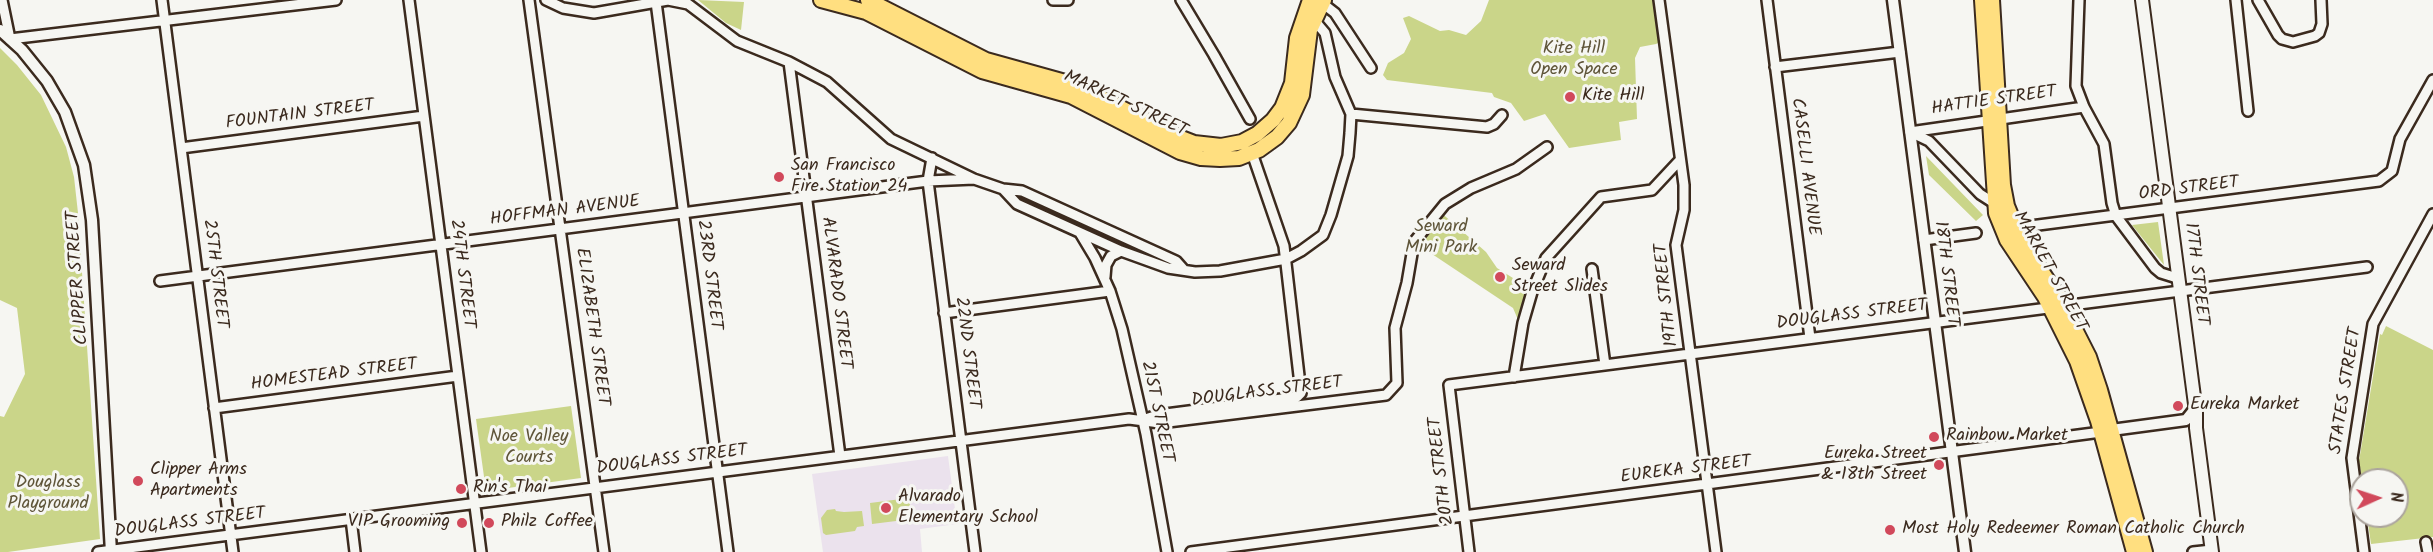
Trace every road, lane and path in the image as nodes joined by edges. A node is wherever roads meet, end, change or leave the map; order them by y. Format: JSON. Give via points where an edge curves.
{"nodes":[{"id":1,"x":2,"y":0,"type":"edge"},
{"id":2,"x":162,"y":0,"type":"edge"},
{"id":3,"x":336,"y":0,"type":"edge"},
{"id":4,"x":409,"y":0,"type":"edge"},
{"id":5,"x":529,"y":0,"type":"edge"},
{"id":6,"x":546,"y":0,"type":"edge"},
{"id":7,"x":821,"y":0,"type":"edge"},
{"id":8,"x":868,"y":0,"type":"edge"},
{"id":9,"x":1053,"y":0,"type":"edge"},
{"id":10,"x":1068,"y":0,"type":"edge"},
{"id":11,"x":1181,"y":0,"type":"edge"},
{"id":12,"x":1659,"y":0,"type":"edge"},
{"id":13,"x":1767,"y":0,"type":"edge"},
{"id":14,"x":1893,"y":0,"type":"edge"},
{"id":15,"x":1982,"y":0,"type":"edge"},
{"id":16,"x":1992,"y":0,"type":"edge"},
{"id":17,"x":2079,"y":0,"type":"edge"},
{"id":18,"x":2142,"y":0,"type":"edge"},
{"id":19,"x":2236,"y":0,"type":"edge"},
{"id":20,"x":2258,"y":0,"type":"edge"},
{"id":21,"x":2321,"y":0,"type":"edge"},
{"id":22,"x":656,"y":2,"type":"junction"},
{"id":23,"x":1312,"y":2,"type":"edge"},
{"id":24,"x":164,"y":20,"type":"junction"},
{"id":25,"x":1314,"y":20,"type":"junction"},
{"id":26,"x":0,"y":30,"type":"edge"},
{"id":27,"x":10,"y":39,"type":"junction"},
{"id":28,"x":1900,"y":52,"type":"junction"},
{"id":29,"x":789,"y":62,"type":"junction"},
{"id":30,"x":1775,"y":67,"type":"junction"},
{"id":31,"x":1371,"y":68,"type":"dead end"},
{"id":32,"x":2433,"y":81,"type":"edge"},
{"id":33,"x":2084,"y":106,"type":"junction"},
{"id":34,"x":2248,"y":111,"type":"dead end"},
{"id":35,"x":1351,"y":114,"type":"junction"},
{"id":36,"x":1502,"y":115,"type":"dead end"},
{"id":37,"x":424,"y":116,"type":"junction"},
{"id":38,"x":1994,"y":118,"type":"junction"},
{"id":39,"x":1250,"y":119,"type":"dead end"},
{"id":40,"x":1910,"y":132,"type":"junction"},
{"id":41,"x":1547,"y":147,"type":"dead end"},
{"id":42,"x":181,"y":148,"type":"junction"},
{"id":43,"x":1252,"y":153,"type":"junction"},
{"id":44,"x":932,"y":158,"type":"junction"},
{"id":45,"x":1680,"y":160,"type":"junction"},
{"id":46,"x":974,"y":179,"type":"junction"},
{"id":47,"x":928,"y":181,"type":"junction"},
{"id":48,"x":1003,"y":189,"type":"junction"},
{"id":49,"x":806,"y":197,"type":"junction"},
{"id":50,"x":1994,"y":203,"type":"junction"},
{"id":51,"x":2169,"y":209,"type":"junction"},
{"id":52,"x":684,"y":213,"type":"junction"},
{"id":53,"x":2433,"y":214,"type":"edge"},
{"id":54,"x":2116,"y":216,"type":"junction"},
{"id":55,"x":2015,"y":228,"type":"junction"},
{"id":56,"x":561,"y":229,"type":"junction"},
{"id":57,"x":1080,"y":233,"type":"junction"},
{"id":58,"x":1976,"y":233,"type":"dead end"},
{"id":59,"x":1924,"y":240,"type":"junction"},
{"id":60,"x":441,"y":245,"type":"junction"},
{"id":61,"x":1120,"y":251,"type":"junction"},
{"id":62,"x":1286,"y":259,"type":"junction"},
{"id":63,"x":2367,"y":267,"type":"dead end"},
{"id":64,"x":1592,"y":269,"type":"dead end"},
{"id":65,"x":1184,"y":270,"type":"junction"},
{"id":66,"x":197,"y":277,"type":"junction"},
{"id":67,"x":1105,"y":280,"type":"junction"},
{"id":68,"x":160,"y":281,"type":"dead end"},
{"id":69,"x":2178,"y":284,"type":"junction"},
{"id":70,"x":1110,"y":291,"type":"junction"},
{"id":71,"x":2057,"y":306,"type":"junction"},
{"id":72,"x":944,"y":313,"type":"junction"},
{"id":73,"x":1935,"y":322,"type":"junction"},
{"id":74,"x":1810,"y":338,"type":"junction"},
{"id":75,"x":1691,"y":354,"type":"junction"},
{"id":76,"x":1605,"y":365,"type":"junction"},
{"id":77,"x":458,"y":376,"type":"junction"},
{"id":78,"x":1514,"y":377,"type":"junction"},
{"id":79,"x":1449,"y":385,"type":"joint"},
{"id":80,"x":214,"y":408,"type":"junction"},
{"id":81,"x":1142,"y":420,"type":"junction"},
{"id":82,"x":2191,"y":424,"type":"junction"},
{"id":83,"x":2106,"y":431,"type":"junction"},
{"id":84,"x":960,"y":441,"type":"junction"},
{"id":85,"x":1952,"y":451,"type":"junction"},
{"id":86,"x":840,"y":456,"type":"junction"},
{"id":87,"x":717,"y":472,"type":"junction"},
{"id":88,"x":1708,"y":485,"type":"junction"},
{"id":89,"x":596,"y":488,"type":"junction"},
{"id":90,"x":474,"y":504,"type":"junction"},
{"id":91,"x":1464,"y":515,"type":"junction"},
{"id":92,"x":351,"y":519,"type":"junction"},
{"id":93,"x":231,"y":535,"type":"junction"},
{"id":94,"x":2426,"y":542,"type":"dead end"},
{"id":95,"x":1222,"y":550,"type":"edge"},
{"id":96,"x":111,"y":551,"type":"edge"},
{"id":97,"x":2212,"y":551,"type":"edge"},
{"id":98,"x":98,"y":552,"type":"edge"},
{"id":99,"x":233,"y":552,"type":"edge"},
{"id":100,"x":355,"y":552,"type":"edge"},
{"id":101,"x":481,"y":552,"type":"edge"},
{"id":102,"x":604,"y":552,"type":"edge"},
{"id":103,"x":728,"y":552,"type":"edge"},
{"id":104,"x":975,"y":552,"type":"edge"},
{"id":105,"x":1167,"y":552,"type":"edge"},
{"id":106,"x":1191,"y":552,"type":"edge"},
{"id":107,"x":1469,"y":552,"type":"edge"},
{"id":108,"x":1716,"y":552,"type":"edge"},
{"id":109,"x":1965,"y":552,"type":"edge"},
{"id":110,"x":2134,"y":552,"type":"edge"},
{"id":111,"x":2145,"y":552,"type":"edge"},
{"id":112,"x":2193,"y":552,"type":"edge"},
{"id":113,"x":2364,"y":552,"type":"edge"},
{"id":114,"x":2428,"y":552,"type":"edge"}],
"edges":[{"from":1,"to":27,"type":"street"},
{"from":2,"to":24,"type":"street","name":"25TH STREET"},
{"from":3,"to":24,"type":"street"},
{"from":4,"to":37,"type":"street","name":"24TH STREET"},
{"from":5,"to":56,"type":"street","name":"ELIZABETH STREET"},
{"from":6,"to":22,"type":"street","via":[[563,8],[594,13]]},
{"from":7,"to":43,"type":"main road","name":"MARKET STREET","via":[[866,12],[982,71],[1071,96],[1190,155],[1220,159]]},
{"from":8,"to":23,"type":"main road","name":"MARKET STREET","via":[[986,60],[1076,85],[1184,140],[1221,146],[1257,134],[1282,108],[1292,83],[1297,38]]},
{"from":9,"to":10,"type":"street"},
{"from":11,"to":39,"type":"street"},
{"from":12,"to":45,"type":"street","name":"19TH STREET"},
{"from":13,"to":30,"type":"street","name":"CASELLI AVENUE"},
{"from":14,"to":28,"type":"street","name":"18TH STREET"},
{"from":15,"to":38,"type":"main road","name":"MARKET STREET"},
{"from":16,"to":38,"type":"main road","name":"MARKET STREET"},
{"from":17,"to":33,"type":"street","via":[[2076,86]]},
{"from":18,"to":51,"type":"main road","name":"17TH STREET"},
{"from":19,"to":34,"type":"street"},
{"from":20,"to":21,"type":"street","via":[[2278,35],[2293,42],[2319,33]]},
{"from":22,"to":29,"type":"street","via":[[688,4],[737,41]]},
{"from":22,"to":52,"type":"street","name":"23RD STREET"},
{"from":23,"to":25,"type":"main road","name":"MARKET STREET"},
{"from":23,"to":31,"type":"street","via":[[1335,13]]},
{"from":24,"to":27,"type":"street"},
{"from":24,"to":42,"type":"street","name":"25TH STREET"},
{"from":25,"to":35,"type":"street","via":[[1325,33],[1335,77]]},
{"from":25,"to":43,"type":"main road","name":"MARKET STREET","via":[[1298,105],[1284,130]]},
{"from":26,"to":27,"type":"street","name":"CLIPPER STREET"},
{"from":27,"to":96,"type":"street","name":"CLIPPER STREET","via":[[35,65],[56,96],[79,147],[88,183]]},
{"from":28,"to":30,"type":"street"},
{"from":28,"to":40,"type":"street","name":"18TH STREET"},
{"from":29,"to":44,"type":"street","via":[[827,82],[891,139]]},
{"from":29,"to":49,"type":"street","name":"ALVARADO STREET"},
{"from":30,"to":74,"type":"street","name":"CASELLI AVENUE"},
{"from":32,"to":51,"type":"street","name":"ORD STREET","via":[[2400,139],[2392,171],[2379,181]]},
{"from":33,"to":38,"type":"street","name":"HATTIE STREET"},
{"from":33,"to":54,"type":"street","via":[[2103,144]]},
{"from":35,"to":36,"type":"street","via":[[1487,127]]},
{"from":35,"to":62,"type":"street","via":[[1348,156],[1323,235]]},
{"from":37,"to":42,"type":"street","name":"FOUNTAIN STREET"},
{"from":37,"to":60,"type":"street","name":"24TH STREET"},
{"from":38,"to":40,"type":"street","name":"HATTIE STREET"},
{"from":38,"to":50,"type":"main road","name":"MARKET STREET"},
{"from":38,"to":55,"type":"main road","name":"MARKET STREET","via":[[2005,195]]},
{"from":40,"to":50,"type":"street","via":[[1929,141],[1980,194]]},
{"from":40,"to":59,"type":"street","name":"18TH STREET"},
{"from":41,"to":81,"type":"street","name":"DOUGLASS STREET","via":[[1516,169],[1445,204],[1414,242],[1395,328],[1397,383],[1386,394],[1160,423]]},
{"from":42,"to":66,"type":"street","name":"25TH STREET"},
{"from":43,"to":62,"type":"street"},
{"from":44,"to":46,"type":"street"},
{"from":44,"to":47,"type":"street","name":"22ND STREET"},
{"from":45,"to":75,"type":"street","name":"19TH STREET","via":[[1684,210],[1677,244]]},
{"from":45,"to":78,"type":"street","via":[[1652,190],[1601,197],[1546,258],[1523,323]]},
{"from":46,"to":47,"type":"street","name":"HOFFMAN AVENUE"},
{"from":46,"to":48,"type":"street"},
{"from":47,"to":49,"type":"street","name":"HOFFMAN AVENUE"},
{"from":47,"to":72,"type":"street","name":"22ND STREET"},
{"from":48,"to":57,"type":"street","via":[[1017,204]]},
{"from":48,"to":65,"type":"street","via":[[1022,191],[1176,261]]},
{"from":49,"to":52,"type":"street","name":"HOFFMAN AVENUE"},
{"from":49,"to":86,"type":"street","name":"ALVARADO STREET"},
{"from":50,"to":71,"type":"main road","name":"MARKET STREET","via":[[2007,240]]},
{"from":51,"to":54,"type":"street","name":"ORD STREET"},
{"from":51,"to":69,"type":"main road","name":"17TH STREET"},
{"from":52,"to":56,"type":"street","name":"HOFFMAN AVENUE"},
{"from":52,"to":87,"type":"street","name":"23RD STREET"},
{"from":53,"to":113,"type":"street","name":"STATES STREET","via":[[2373,324],[2352,458]]},
{"from":54,"to":55,"type":"street","name":"ORD STREET"},
{"from":54,"to":69,"type":"street","via":[[2155,268]]},
{"from":55,"to":71,"type":"main road","name":"MARKET STREET"},
{"from":56,"to":60,"type":"street","name":"HOFFMAN AVENUE"},
{"from":56,"to":89,"type":"street","name":"ELIZABETH STREET"},
{"from":57,"to":61,"type":"street"},
{"from":57,"to":67,"type":"street","name":"21ST STREET"},
{"from":58,"to":59,"type":"street"},
{"from":59,"to":73,"type":"street","name":"18TH STREET"},
{"from":60,"to":66,"type":"street","name":"HOFFMAN AVENUE"},
{"from":60,"to":77,"type":"street","name":"24TH STREET"},
{"from":61,"to":65,"type":"street"},
{"from":61,"to":67,"type":"street","via":[[1106,265]]},
{"from":62,"to":65,"type":"street","via":[[1220,271]]},
{"from":62,"to":81,"type":"street","name":"DOUGLASS STREET","via":[[1301,393],[1297,397]]},
{"from":63,"to":69,"type":"street","name":"DOUGLASS STREET"},
{"from":64,"to":76,"type":"street"},
{"from":66,"to":68,"type":"street","name":"HOFFMAN AVENUE"},
{"from":66,"to":80,"type":"street","name":"25TH STREET"},
{"from":67,"to":70,"type":"street","name":"21ST STREET"},
{"from":69,"to":71,"type":"street","name":"DOUGLASS STREET"},
{"from":69,"to":82,"type":"main road","name":"17TH STREET","via":[[2197,419]]},
{"from":70,"to":72,"type":"street"},
{"from":70,"to":81,"type":"street","name":"21ST STREET"},
{"from":71,"to":73,"type":"street","name":"DOUGLASS STREET"},
{"from":71,"to":83,"type":"main road","name":"MARKET STREET"},
{"from":72,"to":84,"type":"street","name":"22ND STREET"},
{"from":73,"to":74,"type":"street","name":"DOUGLASS STREET"},
{"from":73,"to":85,"type":"street","name":"18TH STREET"},
{"from":74,"to":75,"type":"street","name":"DOUGLASS STREET"},
{"from":75,"to":76,"type":"street","name":"DOUGLASS STREET"},
{"from":75,"to":88,"type":"street","name":"19TH STREET"},
{"from":76,"to":78,"type":"street","name":"DOUGLASS STREET"},
{"from":77,"to":80,"type":"street","name":"HOMESTEAD STREET"},
{"from":77,"to":90,"type":"street","name":"24TH STREET"},
{"from":78,"to":79,"type":"street","name":"DOUGLASS STREET"},
{"from":79,"to":91,"type":"street","name":"20TH STREET"},
{"from":80,"to":93,"type":"street","name":"25TH STREET"},
{"from":81,"to":84,"type":"street","name":"DOUGLASS STREET"},
{"from":81,"to":105,"type":"street","name":"21ST STREET"},
{"from":82,"to":83,"type":"street","name":"EUREKA STREET"},
{"from":82,"to":97,"type":"main road","name":"17TH STREET"},
{"from":83,"to":85,"type":"street","name":"EUREKA STREET"},
{"from":83,"to":110,"type":"main road","name":"MARKET STREET"},
{"from":83,"to":111,"type":"main road","name":"MARKET STREET"},
{"from":84,"to":86,"type":"street","name":"DOUGLASS STREET"},
{"from":84,"to":104,"type":"street","name":"22ND STREET"},
{"from":85,"to":88,"type":"street","name":"EUREKA STREET"},
{"from":85,"to":109,"type":"street","name":"18TH STREET"},
{"from":86,"to":87,"type":"street","name":"DOUGLASS STREET"},
{"from":87,"to":89,"type":"street","name":"DOUGLASS STREET"},
{"from":87,"to":103,"type":"street","name":"23RD STREET"},
{"from":88,"to":91,"type":"street","name":"EUREKA STREET"},
{"from":88,"to":108,"type":"street","name":"19TH STREET"},
{"from":89,"to":90,"type":"street","name":"DOUGLASS STREET"},
{"from":89,"to":102,"type":"street","name":"ELIZABETH STREET"},
{"from":90,"to":92,"type":"street","name":"DOUGLASS STREET"},
{"from":90,"to":101,"type":"street","name":"24TH STREET"},
{"from":91,"to":95,"type":"street","name":"EUREKA STREET"},
{"from":91,"to":107,"type":"street","name":"20TH STREET"},
{"from":92,"to":93,"type":"street","name":"DOUGLASS STREET"},
{"from":92,"to":100,"type":"street"},
{"from":93,"to":96,"type":"street","name":"DOUGLASS STREET"},
{"from":93,"to":99,"type":"street","name":"25TH STREET"},
{"from":94,"to":114,"type":"street"},
{"from":95,"to":106,"type":"street","name":"EUREKA STREET"},
{"from":96,"to":98,"type":"street","name":"DOUGLASS STREET"},
{"from":97,"to":112,"type":"street"}]}
